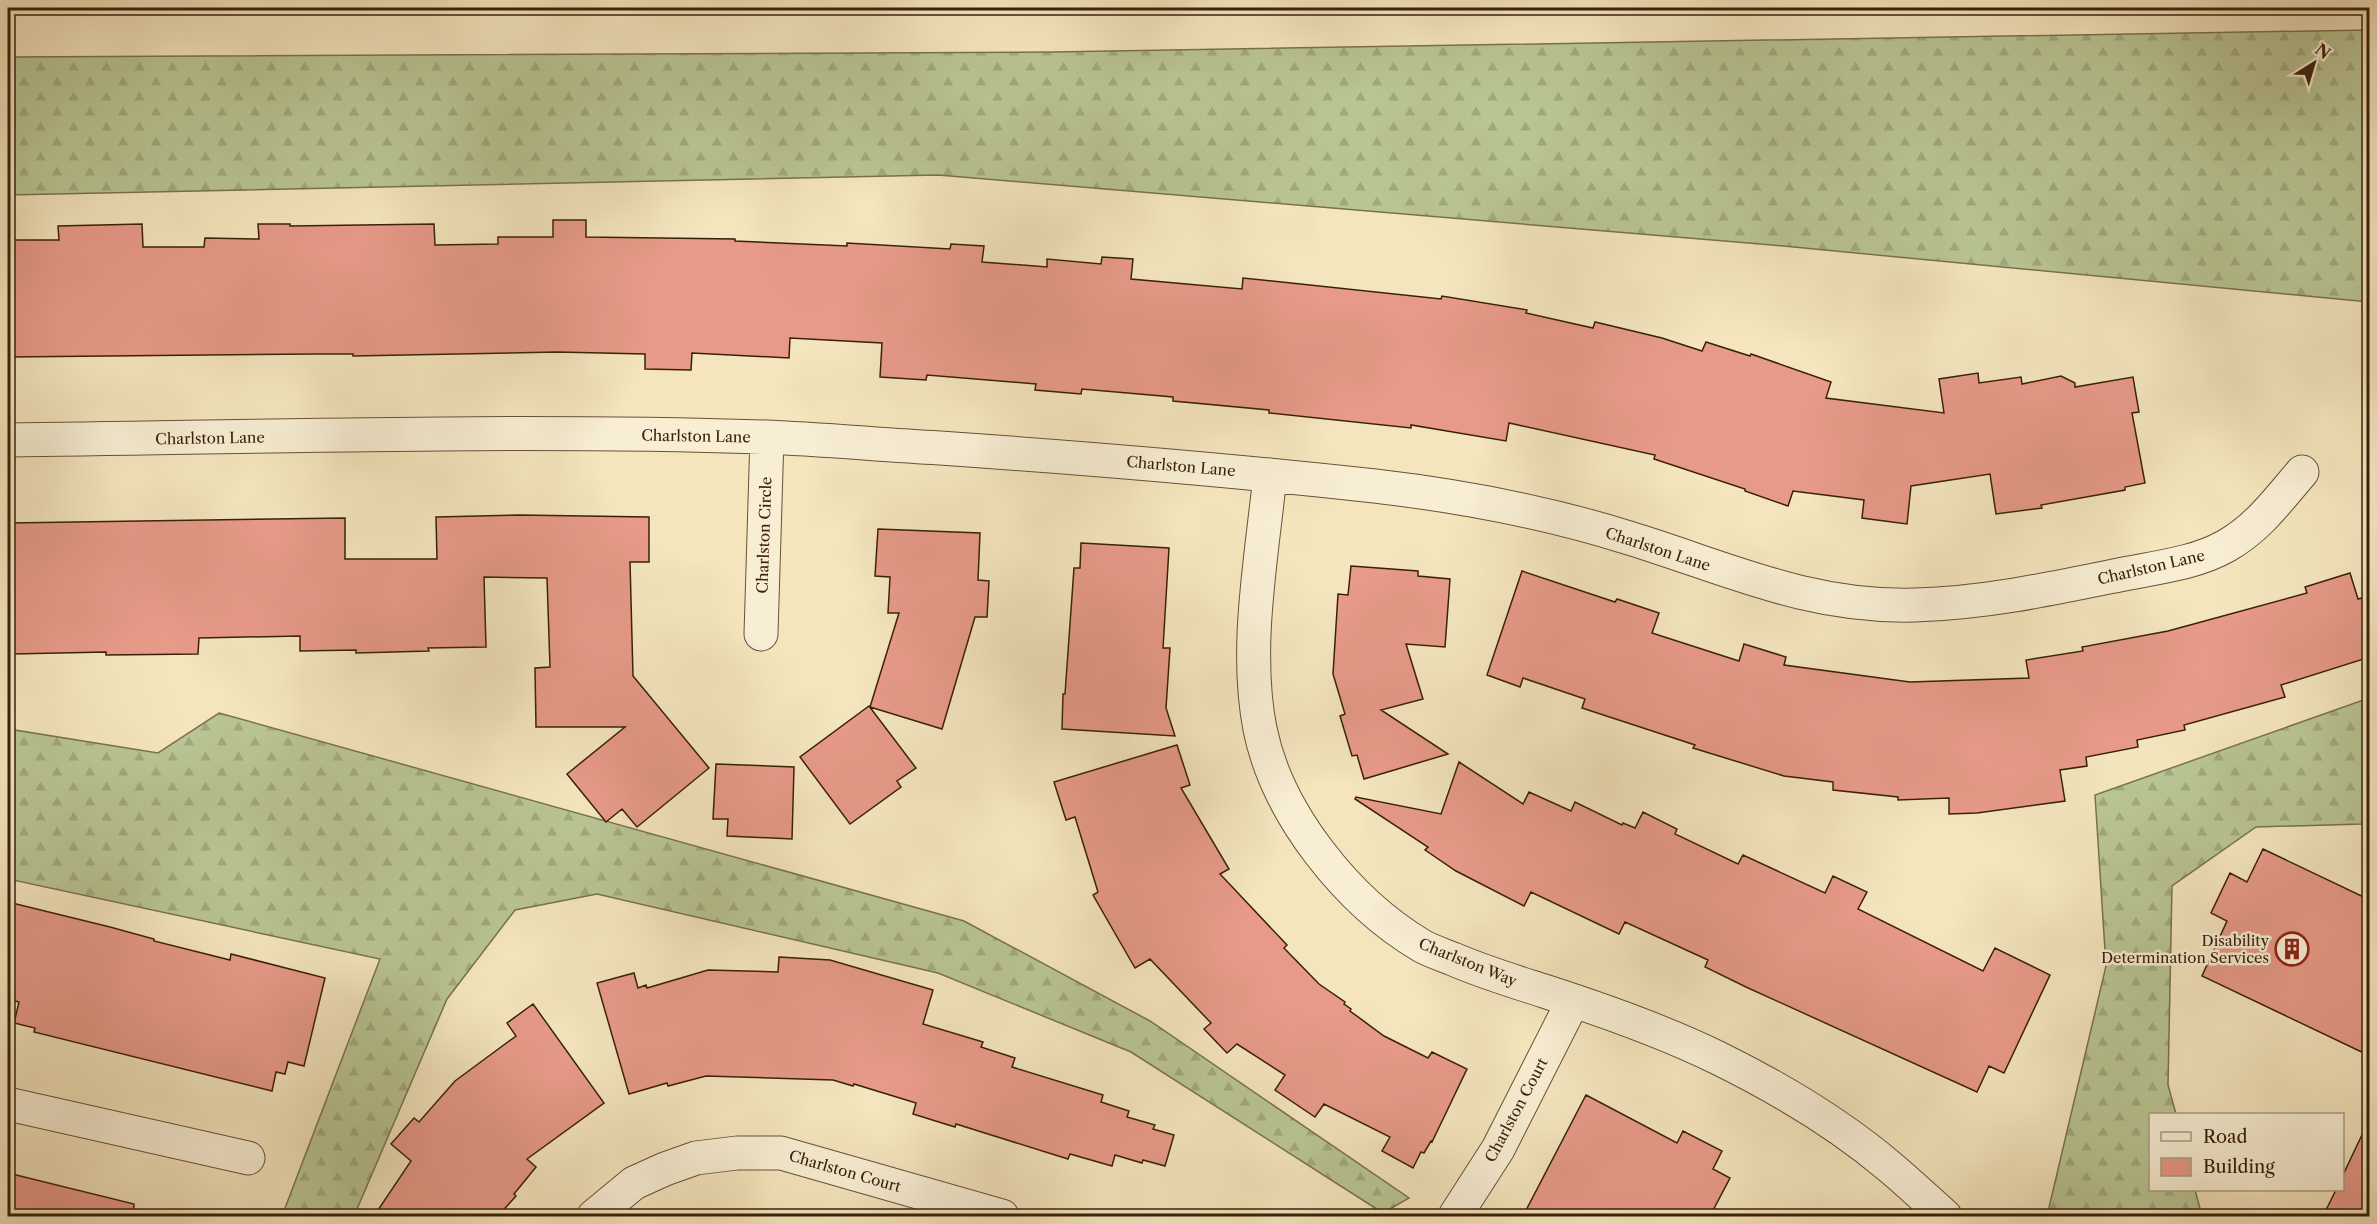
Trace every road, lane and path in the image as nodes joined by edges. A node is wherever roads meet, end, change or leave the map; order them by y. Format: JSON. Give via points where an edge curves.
{"nodes":[{"id":1,"x":767,"y":437,"type":"junction"},
{"id":2,"x":8,"y":440,"type":"edge"},
{"id":3,"x":2302,"y":472,"type":"dead end"},
{"id":4,"x":1270,"y":475,"type":"junction"},
{"id":5,"x":761,"y":634,"type":"dead end"},
{"id":6,"x":1573,"y":1001,"type":"junction"},
{"id":7,"x":8,"y":1104,"type":"edge"},
{"id":8,"x":248,"y":1158,"type":"dead end"},
{"id":9,"x":594,"y":1216,"type":"edge"},
{"id":10,"x":1002,"y":1216,"type":"edge"},
{"id":11,"x":1455,"y":1216,"type":"edge"},
{"id":12,"x":1945,"y":1216,"type":"edge"}],
"edges":[{"from":1,"to":2,"type":"street","name":"Charlston Lane","via":[[500,434]]},
{"from":1,"to":4,"type":"street","name":"Charlston Lane","via":[[1132,461]]},
{"from":1,"to":5,"type":"street","name":"Charlston Circle"},
{"from":3,"to":4,"type":"street","name":"Charlston Lane","via":[[2255,527],[2223,548],[2193,560],[2028,594],[1907,605],[1803,594],[1554,517],[1452,496]]},
{"from":4,"to":6,"type":"street","name":"Charlston Way","via":[[1256,610],[1254,679],[1260,730],[1276,778],[1297,820],[1322,857],[1350,888],[1381,917],[1423,947],[1483,972]]},
{"from":6,"to":11,"type":"street","name":"Charlston Court","via":[[1498,1149]]},
{"from":6,"to":12,"type":"street","name":"Charlston Way","via":[[1717,1057],[1775,1087],[1890,1166]]},
{"from":7,"to":8,"type":"street"},
{"from":9,"to":10,"type":"street","name":"Charlston Court","via":[[634,1183],[686,1162],[737,1153],[781,1153]]}]}
